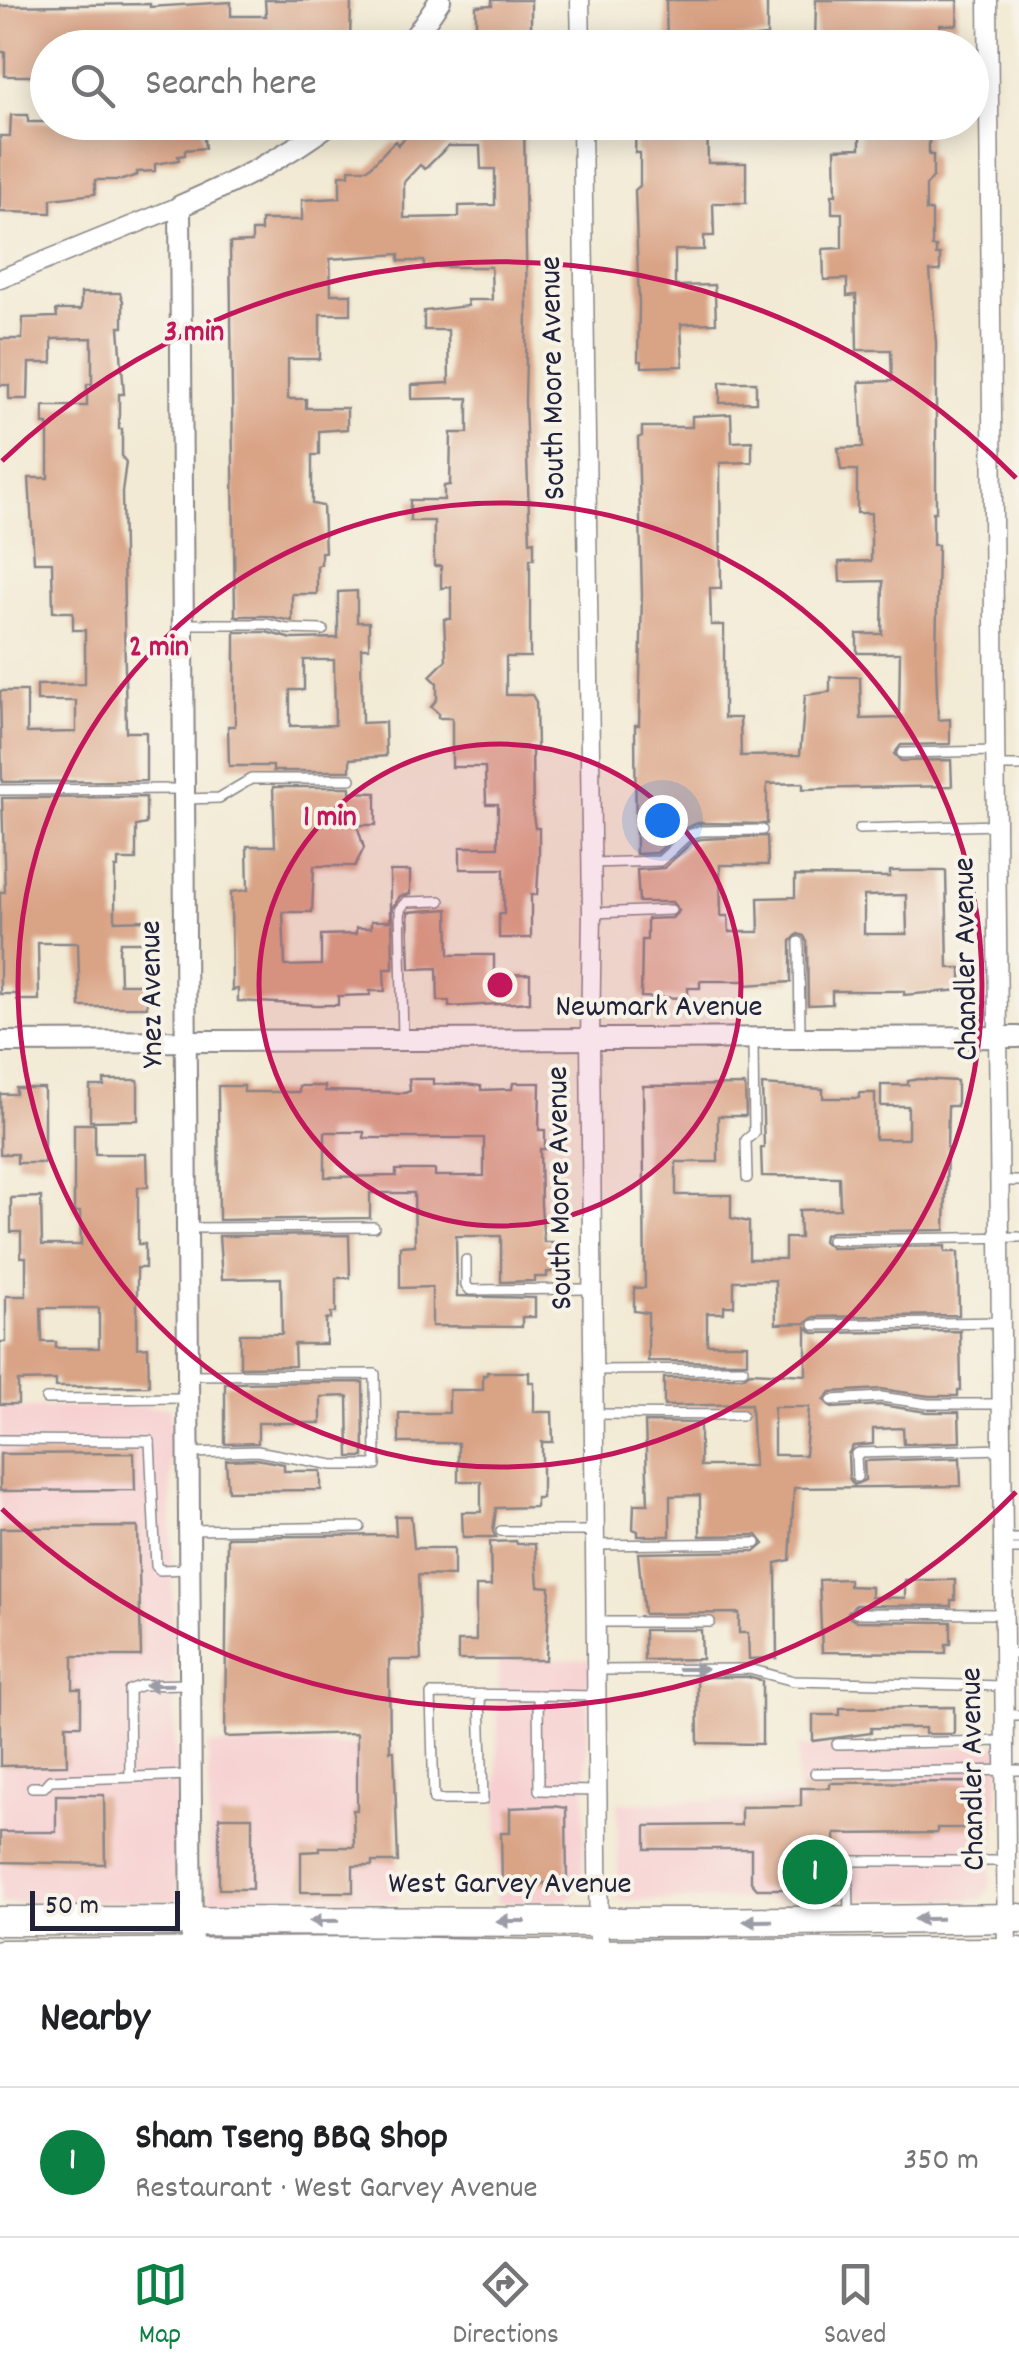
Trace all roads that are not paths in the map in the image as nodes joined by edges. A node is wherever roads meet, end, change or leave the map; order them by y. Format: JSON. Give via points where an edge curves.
{"nodes":[{"id":1,"x":440,"y":0,"type":"edge"},
{"id":2,"x":580,"y":0,"type":"edge"},
{"id":3,"x":988,"y":0,"type":"edge"},
{"id":4,"x":419,"y":30,"type":"edge"},
{"id":5,"x":580,"y":30,"type":"edge"},
{"id":6,"x":988,"y":30,"type":"edge"},
{"id":7,"x":989,"y":95,"type":"edge"},
{"id":8,"x":307,"y":140,"type":"edge"},
{"id":9,"x":582,"y":140,"type":"edge"},
{"id":10,"x":180,"y":206,"type":"junction"},
{"id":11,"x":0,"y":279,"type":"edge"},
{"id":12,"x":181,"y":624,"type":"junction"},
{"id":13,"x":323,"y":630,"type":"dead end"},
{"id":14,"x":902,"y":753,"type":"dead end"},
{"id":15,"x":996,"y":759,"type":"junction"},
{"id":16,"x":1019,"y":766,"type":"edge"},
{"id":17,"x":352,"y":779,"type":"dead end"},
{"id":18,"x":0,"y":790,"type":"edge"},
{"id":19,"x":182,"y":794,"type":"junction"},
{"id":20,"x":997,"y":825,"type":"junction"},
{"id":21,"x":859,"y":829,"type":"dead end"},
{"id":22,"x":762,"y":830,"type":"dead end"},
{"id":23,"x":592,"y":863,"type":"junction"},
{"id":24,"x":440,"y":902,"type":"dead end"},
{"id":25,"x":672,"y":910,"type":"dead end"},
{"id":26,"x":592,"y":914,"type":"junction"},
{"id":27,"x":799,"y":942,"type":"dead end"},
{"id":28,"x":1009,"y":1037,"type":"edge"},
{"id":29,"x":753,"y":1038,"type":"junction"},
{"id":30,"x":800,"y":1038,"type":"junction"},
{"id":31,"x":590,"y":1039,"type":"junction"},
{"id":32,"x":185,"y":1040,"type":"junction"},
{"id":33,"x":403,"y":1040,"type":"junction"},
{"id":34,"x":0,"y":1042,"type":"edge"},
{"id":35,"x":747,"y":1178,"type":"dead end"},
{"id":36,"x":1010,"y":1182,"type":"edge"},
{"id":37,"x":374,"y":1227,"type":"dead end"},
{"id":38,"x":186,"y":1228,"type":"junction"},
{"id":39,"x":1010,"y":1237,"type":"edge"},
{"id":40,"x":831,"y":1240,"type":"dead end"},
{"id":41,"x":466,"y":1260,"type":"dead end"},
{"id":42,"x":594,"y":1289,"type":"junction"},
{"id":43,"x":1002,"y":1322,"type":"junction"},
{"id":44,"x":814,"y":1326,"type":"dead end"},
{"id":45,"x":1011,"y":1361,"type":"edge"},
{"id":46,"x":743,"y":1369,"type":"dead end"},
{"id":47,"x":594,"y":1370,"type":"junction"},
{"id":48,"x":187,"y":1374,"type":"junction"},
{"id":49,"x":46,"y":1398,"type":"dead end"},
{"id":50,"x":187,"y":1398,"type":"junction"},
{"id":51,"x":832,"y":1400,"type":"dead end"},
{"id":52,"x":1002,"y":1404,"type":"junction"},
{"id":53,"x":594,"y":1414,"type":"junction"},
{"id":54,"x":742,"y":1414,"type":"dead end"},
{"id":55,"x":0,"y":1440,"type":"edge"},
{"id":56,"x":1002,"y":1449,"type":"junction"},
{"id":57,"x":188,"y":1453,"type":"junction"},
{"id":58,"x":857,"y":1478,"type":"dead end"},
{"id":59,"x":1011,"y":1482,"type":"edge"},
{"id":60,"x":360,"y":1527,"type":"dead end"},
{"id":61,"x":189,"y":1530,"type":"junction"},
{"id":62,"x":501,"y":1531,"type":"dead end"},
{"id":63,"x":594,"y":1538,"type":"junction"},
{"id":64,"x":756,"y":1543,"type":"dead end"},
{"id":65,"x":1011,"y":1544,"type":"edge"},
{"id":66,"x":189,"y":1568,"type":"junction"},
{"id":67,"x":856,"y":1613,"type":"dead end"},
{"id":68,"x":1003,"y":1614,"type":"junction"},
{"id":69,"x":594,"y":1622,"type":"junction"},
{"id":70,"x":710,"y":1622,"type":"dead end"},
{"id":71,"x":1011,"y":1654,"type":"edge"},
{"id":72,"x":595,"y":1670,"type":"junction"},
{"id":73,"x":189,"y":1684,"type":"junction"},
{"id":74,"x":1004,"y":1686,"type":"junction"},
{"id":75,"x":480,"y":1694,"type":"junction"},
{"id":76,"x":538,"y":1695,"type":"junction"},
{"id":77,"x":595,"y":1696,"type":"junction"},
{"id":78,"x":1010,"y":1725,"type":"edge"},
{"id":79,"x":836,"y":1744,"type":"dead end"},
{"id":80,"x":1012,"y":1770,"type":"edge"},
{"id":81,"x":815,"y":1773,"type":"dead end"},
{"id":82,"x":191,"y":1776,"type":"junction"},
{"id":83,"x":130,"y":1778,"type":"junction"},
{"id":84,"x":32,"y":1788,"type":"dead end"},
{"id":85,"x":596,"y":1792,"type":"junction"},
{"id":86,"x":1006,"y":1861,"type":"junction"},
{"id":87,"x":1013,"y":1918,"type":"edge"},
{"id":88,"x":850,"y":1920,"type":"junction"},
{"id":89,"x":424,"y":1921,"type":"junction"},
{"id":90,"x":810,"y":1921,"type":"junction"},
{"id":91,"x":0,"y":1922,"type":"edge"},
{"id":92,"x":191,"y":1922,"type":"junction"},
{"id":93,"x":598,"y":1922,"type":"junction"},
{"id":94,"x":424,"y":1952,"type":"junction"},
{"id":95,"x":0,"y":1954,"type":"edge"},
{"id":96,"x":192,"y":1954,"type":"edge"},
{"id":97,"x":508,"y":1954,"type":"edge"},
{"id":98,"x":599,"y":1954,"type":"edge"},
{"id":99,"x":810,"y":1954,"type":"edge"},
{"id":100,"x":1011,"y":1954,"type":"edge"}],
"edges":[{"from":1,"to":4,"type":"street"},
{"from":2,"to":5,"type":"street"},
{"from":3,"to":6,"type":"street","name":"Chandler Avenue"},
{"from":7,"to":15,"type":"street","name":"Chandler Avenue"},
{"from":8,"to":10,"type":"street"},
{"from":9,"to":23,"type":"street","name":"South Moore Avenue"},
{"from":10,"to":11,"type":"street"},
{"from":10,"to":12,"type":"street","name":"Ynez Avenue"},
{"from":12,"to":13,"type":"lane"},
{"from":12,"to":19,"type":"street","name":"Ynez Avenue"},
{"from":14,"to":15,"type":"lane"},
{"from":15,"to":16,"type":"lane"},
{"from":15,"to":20,"type":"street","name":"Chandler Avenue"},
{"from":17,"to":19,"type":"lane","via":[[251,778],[219,798]]},
{"from":18,"to":19,"type":"lane"},
{"from":19,"to":32,"type":"street","name":"Ynez Avenue"},
{"from":20,"to":21,"type":"lane"},
{"from":20,"to":28,"type":"street","name":"Chandler Avenue"},
{"from":22,"to":23,"type":"lane","via":[[700,831],[660,861]]},
{"from":23,"to":26,"type":"street","name":"South Moore Avenue"},
{"from":24,"to":33,"type":"lane","via":[[406,902],[400,910]]},
{"from":25,"to":26,"type":"lane"},
{"from":26,"to":31,"type":"street","name":"South Moore Avenue"},
{"from":27,"to":30,"type":"lane"},
{"from":28,"to":30,"type":"street","name":"Newmark Avenue"},
{"from":28,"to":36,"type":"street","name":"Chandler Avenue"},
{"from":29,"to":30,"type":"street","name":"Newmark Avenue"},
{"from":29,"to":31,"type":"street","name":"Newmark Avenue"},
{"from":29,"to":35,"type":"lane","via":[[754,1133],[746,1140]]},
{"from":31,"to":33,"type":"street","name":"Newmark Avenue"},
{"from":31,"to":42,"type":"street","name":"South Moore Avenue"},
{"from":32,"to":33,"type":"street","name":"Newmark Avenue"},
{"from":32,"to":34,"type":"street","name":"Newmark Avenue"},
{"from":32,"to":38,"type":"street","name":"Ynez Avenue"},
{"from":36,"to":39,"type":"street","name":"Chandler Avenue"},
{"from":37,"to":38,"type":"lane"},
{"from":38,"to":48,"type":"street","name":"Ynez Avenue"},
{"from":39,"to":40,"type":"lane"},
{"from":39,"to":43,"type":"street","name":"Chandler Avenue"},
{"from":41,"to":42,"type":"lane","via":[[470,1290]]},
{"from":42,"to":47,"type":"street","name":"South Moore Avenue"},
{"from":43,"to":44,"type":"lane"},
{"from":43,"to":45,"type":"street","name":"Chandler Avenue"},
{"from":45,"to":52,"type":"street","name":"Chandler Avenue"},
{"from":46,"to":47,"type":"lane"},
{"from":47,"to":53,"type":"street","name":"South Moore Avenue"},
{"from":48,"to":50,"type":"street","name":"Ynez Avenue"},
{"from":48,"to":57,"type":"lane","via":[[375,1374],[376,1465],[332,1466],[257,1451]]},
{"from":49,"to":50,"type":"lane"},
{"from":50,"to":57,"type":"street","name":"Ynez Avenue"},
{"from":51,"to":52,"type":"lane"},
{"from":52,"to":56,"type":"street","name":"Chandler Avenue"},
{"from":53,"to":54,"type":"lane"},
{"from":53,"to":63,"type":"street","name":"South Moore Avenue"},
{"from":55,"to":66,"type":"lane","via":[[150,1441],[156,1566]]},
{"from":56,"to":58,"type":"lane","via":[[859,1453]]},
{"from":56,"to":59,"type":"street","name":"Chandler Avenue"},
{"from":57,"to":61,"type":"street","name":"Ynez Avenue"},
{"from":59,"to":65,"type":"street","name":"Chandler Avenue"},
{"from":60,"to":61,"type":"lane"},
{"from":61,"to":66,"type":"street","name":"Ynez Avenue"},
{"from":62,"to":63,"type":"lane"},
{"from":63,"to":64,"type":"lane"},
{"from":63,"to":69,"type":"street","name":"South Moore Avenue"},
{"from":65,"to":68,"type":"street","name":"Chandler Avenue"},
{"from":66,"to":73,"type":"street","name":"Ynez Avenue"},
{"from":67,"to":68,"type":"lane"},
{"from":68,"to":71,"type":"street","name":"Chandler Avenue"},
{"from":69,"to":70,"type":"lane"},
{"from":69,"to":72,"type":"street","name":"South Moore Avenue"},
{"from":71,"to":74,"type":"street","name":"Chandler Avenue"},
{"from":72,"to":74,"type":"lane","one_way":true,"via":[[749,1668],[794,1681]]},
{"from":72,"to":77,"type":"street","name":"South Moore Avenue"},
{"from":73,"to":82,"type":"street","name":"Ynez Avenue"},
{"from":73,"to":83,"type":"lane","one_way":true,"via":[[129,1690]]},
{"from":74,"to":78,"type":"street","name":"Chandler Avenue"},
{"from":75,"to":75,"type":"lane","via":[[431,1694],[434,1800],[483,1800]]},
{"from":75,"to":76,"type":"lane"},
{"from":76,"to":77,"type":"lane"},
{"from":76,"to":85,"type":"lane","via":[[538,1790]]},
{"from":77,"to":85,"type":"street","name":"South Moore Avenue"},
{"from":78,"to":79,"type":"lane"},
{"from":78,"to":80,"type":"street","name":"Chandler Avenue"},
{"from":80,"to":81,"type":"lane"},
{"from":80,"to":86,"type":"street","name":"Chandler Avenue"},
{"from":82,"to":83,"type":"lane"},
{"from":82,"to":92,"type":"street","name":"Ynez Avenue"},
{"from":83,"to":84,"type":"lane","via":[[50,1780]]},
{"from":85,"to":93,"type":"street","name":"South Moore Avenue"},
{"from":86,"to":87,"type":"street","name":"Chandler Avenue"},
{"from":86,"to":88,"type":"lane","via":[[848,1861]]},
{"from":87,"to":88,"type":"main road","name":"West Garvey Avenue","one_way":true},
{"from":87,"to":100,"type":"street","name":"Chandler Avenue"},
{"from":88,"to":90,"type":"main road","name":"West Garvey Avenue"},
{"from":89,"to":92,"type":"main road","name":"West Garvey Avenue","one_way":true},
{"from":93,"to":89,"type":"main road","name":"West Garvey Avenue","one_way":true},
{"from":89,"to":94,"type":"main road"},
{"from":90,"to":93,"type":"main road","name":"West Garvey Avenue","one_way":true},
{"from":90,"to":99,"type":"lane"},
{"from":91,"to":92,"type":"main road","name":"West Garvey Avenue"},
{"from":92,"to":96,"type":"street","name":"Ynez Avenue"},
{"from":93,"to":98,"type":"street","name":"South Moore Avenue"},
{"from":94,"to":96,"type":"main road","name":"West Garvey Avenue"},
{"from":94,"to":97,"type":"main road","name":"West Garvey Avenue"},
{"from":95,"to":96,"type":"main road","name":"West Garvey Avenue"},
{"from":97,"to":98,"type":"main road","name":"West Garvey Avenue"},
{"from":98,"to":99,"type":"main road","name":"West Garvey Avenue"},
{"from":99,"to":100,"type":"main road","name":"West Garvey Avenue"}]}
